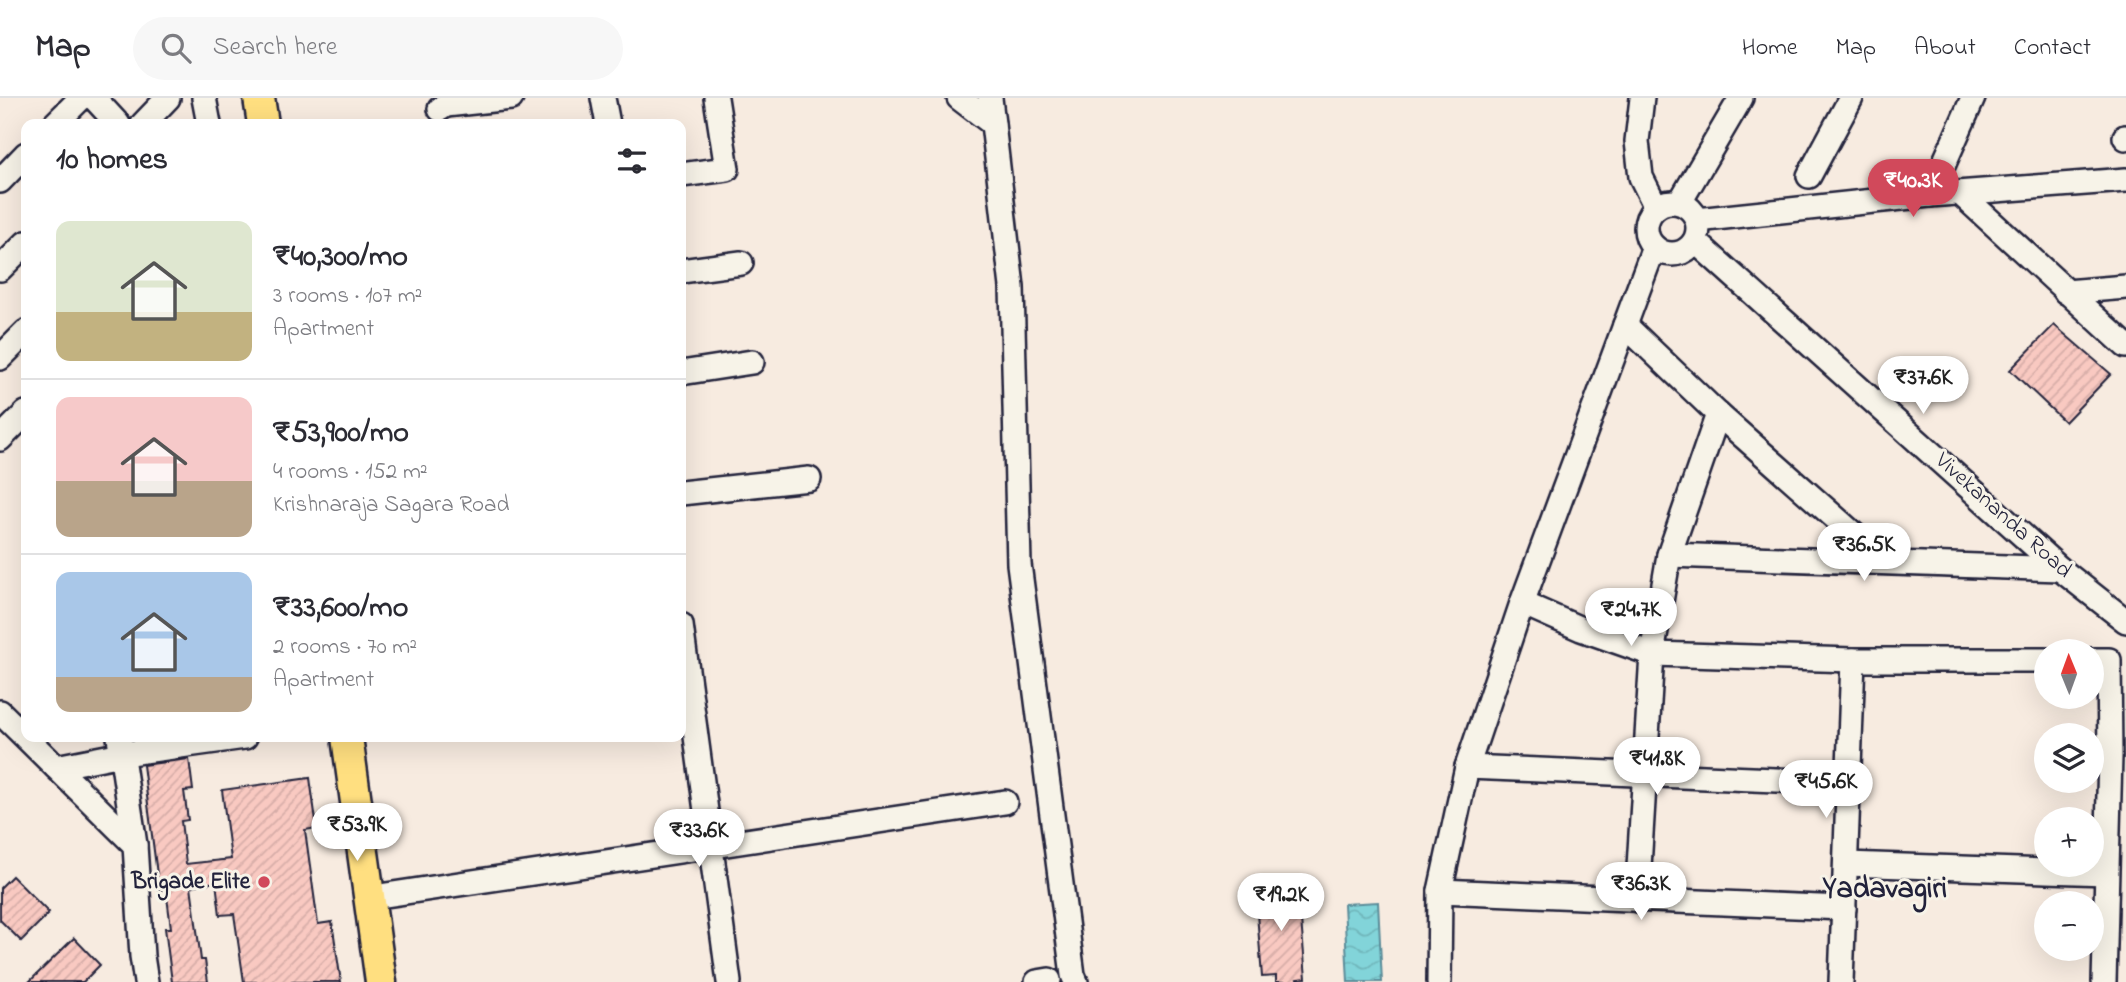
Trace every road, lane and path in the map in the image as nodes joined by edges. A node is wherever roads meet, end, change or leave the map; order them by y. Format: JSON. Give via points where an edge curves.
{"nodes":[{"id":1,"x":81,"y":98,"type":"edge"},
{"id":2,"x":94,"y":98,"type":"edge"},
{"id":3,"x":168,"y":98,"type":"edge"},
{"id":4,"x":204,"y":98,"type":"edge"},
{"id":5,"x":259,"y":98,"type":"edge"},
{"id":6,"x":278,"y":98,"type":"edge"},
{"id":7,"x":511,"y":98,"type":"edge"},
{"id":8,"x":603,"y":98,"type":"edge"},
{"id":9,"x":716,"y":98,"type":"edge"},
{"id":10,"x":959,"y":98,"type":"edge"},
{"id":11,"x":990,"y":98,"type":"edge"},
{"id":12,"x":1642,"y":98,"type":"edge"},
{"id":13,"x":1741,"y":98,"type":"edge"},
{"id":14,"x":1851,"y":98,"type":"edge"},
{"id":15,"x":1971,"y":99,"type":"edge"},
{"id":16,"x":440,"y":109,"type":"dead end"},
{"id":17,"x":60,"y":119,"type":"edge"},
{"id":18,"x":113,"y":119,"type":"edge"},
{"id":19,"x":148,"y":119,"type":"edge"},
{"id":20,"x":208,"y":119,"type":"edge"},
{"id":21,"x":262,"y":119,"type":"edge"},
{"id":22,"x":281,"y":119,"type":"edge"},
{"id":23,"x":607,"y":119,"type":"edge"},
{"id":24,"x":993,"y":124,"type":"junction"},
{"id":25,"x":21,"y":159,"type":"edge"},
{"id":26,"x":686,"y":174,"type":"edge"},
{"id":27,"x":1808,"y":176,"type":"dead end"},
{"id":28,"x":2126,"y":180,"type":"edge"},
{"id":29,"x":0,"y":181,"type":"edge"},
{"id":30,"x":1960,"y":193,"type":"junction"},
{"id":31,"x":1930,"y":195,"type":"junction"},
{"id":32,"x":1680,"y":202,"type":"junction"},
{"id":33,"x":1656,"y":207,"type":"junction"},
{"id":34,"x":1696,"y":230,"type":"junction"},
{"id":35,"x":1654,"y":247,"type":"junction"},
{"id":36,"x":21,"y":248,"type":"edge"},
{"id":37,"x":741,"y":263,"type":"dead end"},
{"id":38,"x":0,"y":269,"type":"edge"},
{"id":39,"x":686,"y":270,"type":"edge"},
{"id":40,"x":2126,"y":287,"type":"edge"},
{"id":41,"x":2066,"y":292,"type":"junction"},
{"id":42,"x":1625,"y":325,"type":"junction"},
{"id":43,"x":21,"y":337,"type":"edge"},
{"id":44,"x":2126,"y":346,"type":"edge"},
{"id":45,"x":0,"y":358,"type":"edge"},
{"id":46,"x":752,"y":362,"type":"dead end"},
{"id":47,"x":686,"y":372,"type":"edge"},
{"id":48,"x":1718,"y":414,"type":"junction"},
{"id":49,"x":21,"y":418,"type":"edge"},
{"id":50,"x":0,"y":439,"type":"edge"},
{"id":51,"x":809,"y":479,"type":"dead end"},
{"id":52,"x":686,"y":492,"type":"edge"},
{"id":53,"x":1669,"y":555,"type":"junction"},
{"id":54,"x":1884,"y":561,"type":"junction"},
{"id":55,"x":2060,"y":569,"type":"junction"},
{"id":56,"x":1522,"y":603,"type":"junction"},
{"id":57,"x":2126,"y":621,"type":"edge"},
{"id":58,"x":1652,"y":654,"type":"junction"},
{"id":59,"x":2109,"y":659,"type":"edge"},
{"id":60,"x":1853,"y":660,"type":"junction"},
{"id":61,"x":2034,"y":660,"type":"edge"},
{"id":62,"x":686,"y":686,"type":"edge"},
{"id":63,"x":0,"y":712,"type":"edge"},
{"id":64,"x":21,"y":733,"type":"edge"},
{"id":65,"x":30,"y":742,"type":"edge"},
{"id":66,"x":168,"y":742,"type":"edge"},
{"id":67,"x":348,"y":742,"type":"edge"},
{"id":68,"x":368,"y":742,"type":"edge"},
{"id":69,"x":121,"y":745,"type":"edge"},
{"id":70,"x":55,"y":767,"type":"junction"},
{"id":71,"x":1467,"y":767,"type":"junction"},
{"id":72,"x":1644,"y":774,"type":"junction"},
{"id":73,"x":1849,"y":783,"type":"junction"},
{"id":74,"x":1005,"y":802,"type":"dead end"},
{"id":75,"x":135,"y":845,"type":"junction"},
{"id":76,"x":711,"y":845,"type":"junction"},
{"id":77,"x":1846,"y":864,"type":"junction"},
{"id":78,"x":2106,"y":873,"type":"junction"},
{"id":79,"x":1440,"y":891,"type":"junction"},
{"id":80,"x":386,"y":895,"type":"junction"},
{"id":81,"x":1637,"y":900,"type":"junction"},
{"id":82,"x":1844,"y":908,"type":"junction"},
{"id":83,"x":146,"y":982,"type":"edge"},
{"id":84,"x":381,"y":982,"type":"edge"},
{"id":85,"x":399,"y":982,"type":"edge"},
{"id":86,"x":729,"y":982,"type":"edge"},
{"id":87,"x":1076,"y":982,"type":"edge"},
{"id":88,"x":1439,"y":982,"type":"edge"},
{"id":89,"x":1841,"y":982,"type":"edge"},
{"id":90,"x":2104,"y":982,"type":"edge"}],
"edges":[{"from":1,"to":17,"type":"street"},
{"from":2,"to":18,"type":"street"},
{"from":3,"to":19,"type":"street"},
{"from":4,"to":20,"type":"street"},
{"from":5,"to":21,"type":"main road"},
{"from":6,"to":22,"type":"main road"},
{"from":7,"to":16,"type":"street"},
{"from":8,"to":23,"type":"street"},
{"from":9,"to":26,"type":"street","via":[[727,169]]},
{"from":10,"to":24,"type":"street"},
{"from":11,"to":24,"type":"street"},
{"from":12,"to":33,"type":"street","via":[[1637,141],[1641,177]]},
{"from":13,"to":32,"type":"street"},
{"from":14,"to":27,"type":"street"},
{"from":15,"to":31,"type":"street"},
{"from":24,"to":87,"type":"street","via":[[1012,287],[1019,564]]},
{"from":25,"to":29,"type":"street"},
{"from":28,"to":30,"type":"street"},
{"from":30,"to":31,"type":"street"},
{"from":30,"to":41,"type":"street"},
{"from":31,"to":34,"type":"street"},
{"from":32,"to":33,"type":"street"},
{"from":32,"to":34,"type":"street","via":[[1691,209]]},
{"from":33,"to":35,"type":"street","via":[[1646,227]]},
{"from":34,"to":35,"type":"street","via":[[1684,251]]},
{"from":34,"to":55,"type":"street","name":"Vivekananda Road"},
{"from":35,"to":42,"type":"street"},
{"from":36,"to":38,"type":"street"},
{"from":37,"to":39,"type":"street"},
{"from":40,"to":41,"type":"street"},
{"from":41,"to":44,"type":"street"},
{"from":42,"to":48,"type":"street"},
{"from":42,"to":56,"type":"street"},
{"from":43,"to":45,"type":"street"},
{"from":46,"to":47,"type":"street"},
{"from":48,"to":53,"type":"street"},
{"from":48,"to":54,"type":"street"},
{"from":49,"to":50,"type":"street"},
{"from":51,"to":52,"type":"street"},
{"from":53,"to":54,"type":"street"},
{"from":53,"to":58,"type":"street"},
{"from":54,"to":55,"type":"street"},
{"from":55,"to":57,"type":"street","name":"Vivekananda Road"},
{"from":56,"to":58,"type":"street"},
{"from":56,"to":71,"type":"street"},
{"from":58,"to":60,"type":"street"},
{"from":58,"to":72,"type":"street"},
{"from":59,"to":78,"type":"street"},
{"from":60,"to":61,"type":"street"},
{"from":60,"to":73,"type":"street"},
{"from":62,"to":76,"type":"street"},
{"from":63,"to":64,"type":"street"},
{"from":65,"to":70,"type":"street"},
{"from":66,"to":69,"type":"street"},
{"from":67,"to":84,"type":"main road"},
{"from":68,"to":80,"type":"main road"},
{"from":69,"to":70,"type":"street"},
{"from":69,"to":75,"type":"street"},
{"from":70,"to":75,"type":"street"},
{"from":71,"to":72,"type":"street"},
{"from":71,"to":79,"type":"street"},
{"from":72,"to":73,"type":"street"},
{"from":72,"to":81,"type":"street"},
{"from":73,"to":77,"type":"street"},
{"from":74,"to":76,"type":"street"},
{"from":75,"to":83,"type":"street"},
{"from":76,"to":80,"type":"street"},
{"from":76,"to":86,"type":"street"},
{"from":77,"to":78,"type":"street"},
{"from":77,"to":82,"type":"street"},
{"from":78,"to":90,"type":"street"},
{"from":79,"to":81,"type":"street"},
{"from":79,"to":88,"type":"street"},
{"from":80,"to":85,"type":"main road"},
{"from":81,"to":82,"type":"street"},
{"from":82,"to":89,"type":"street"}]}
